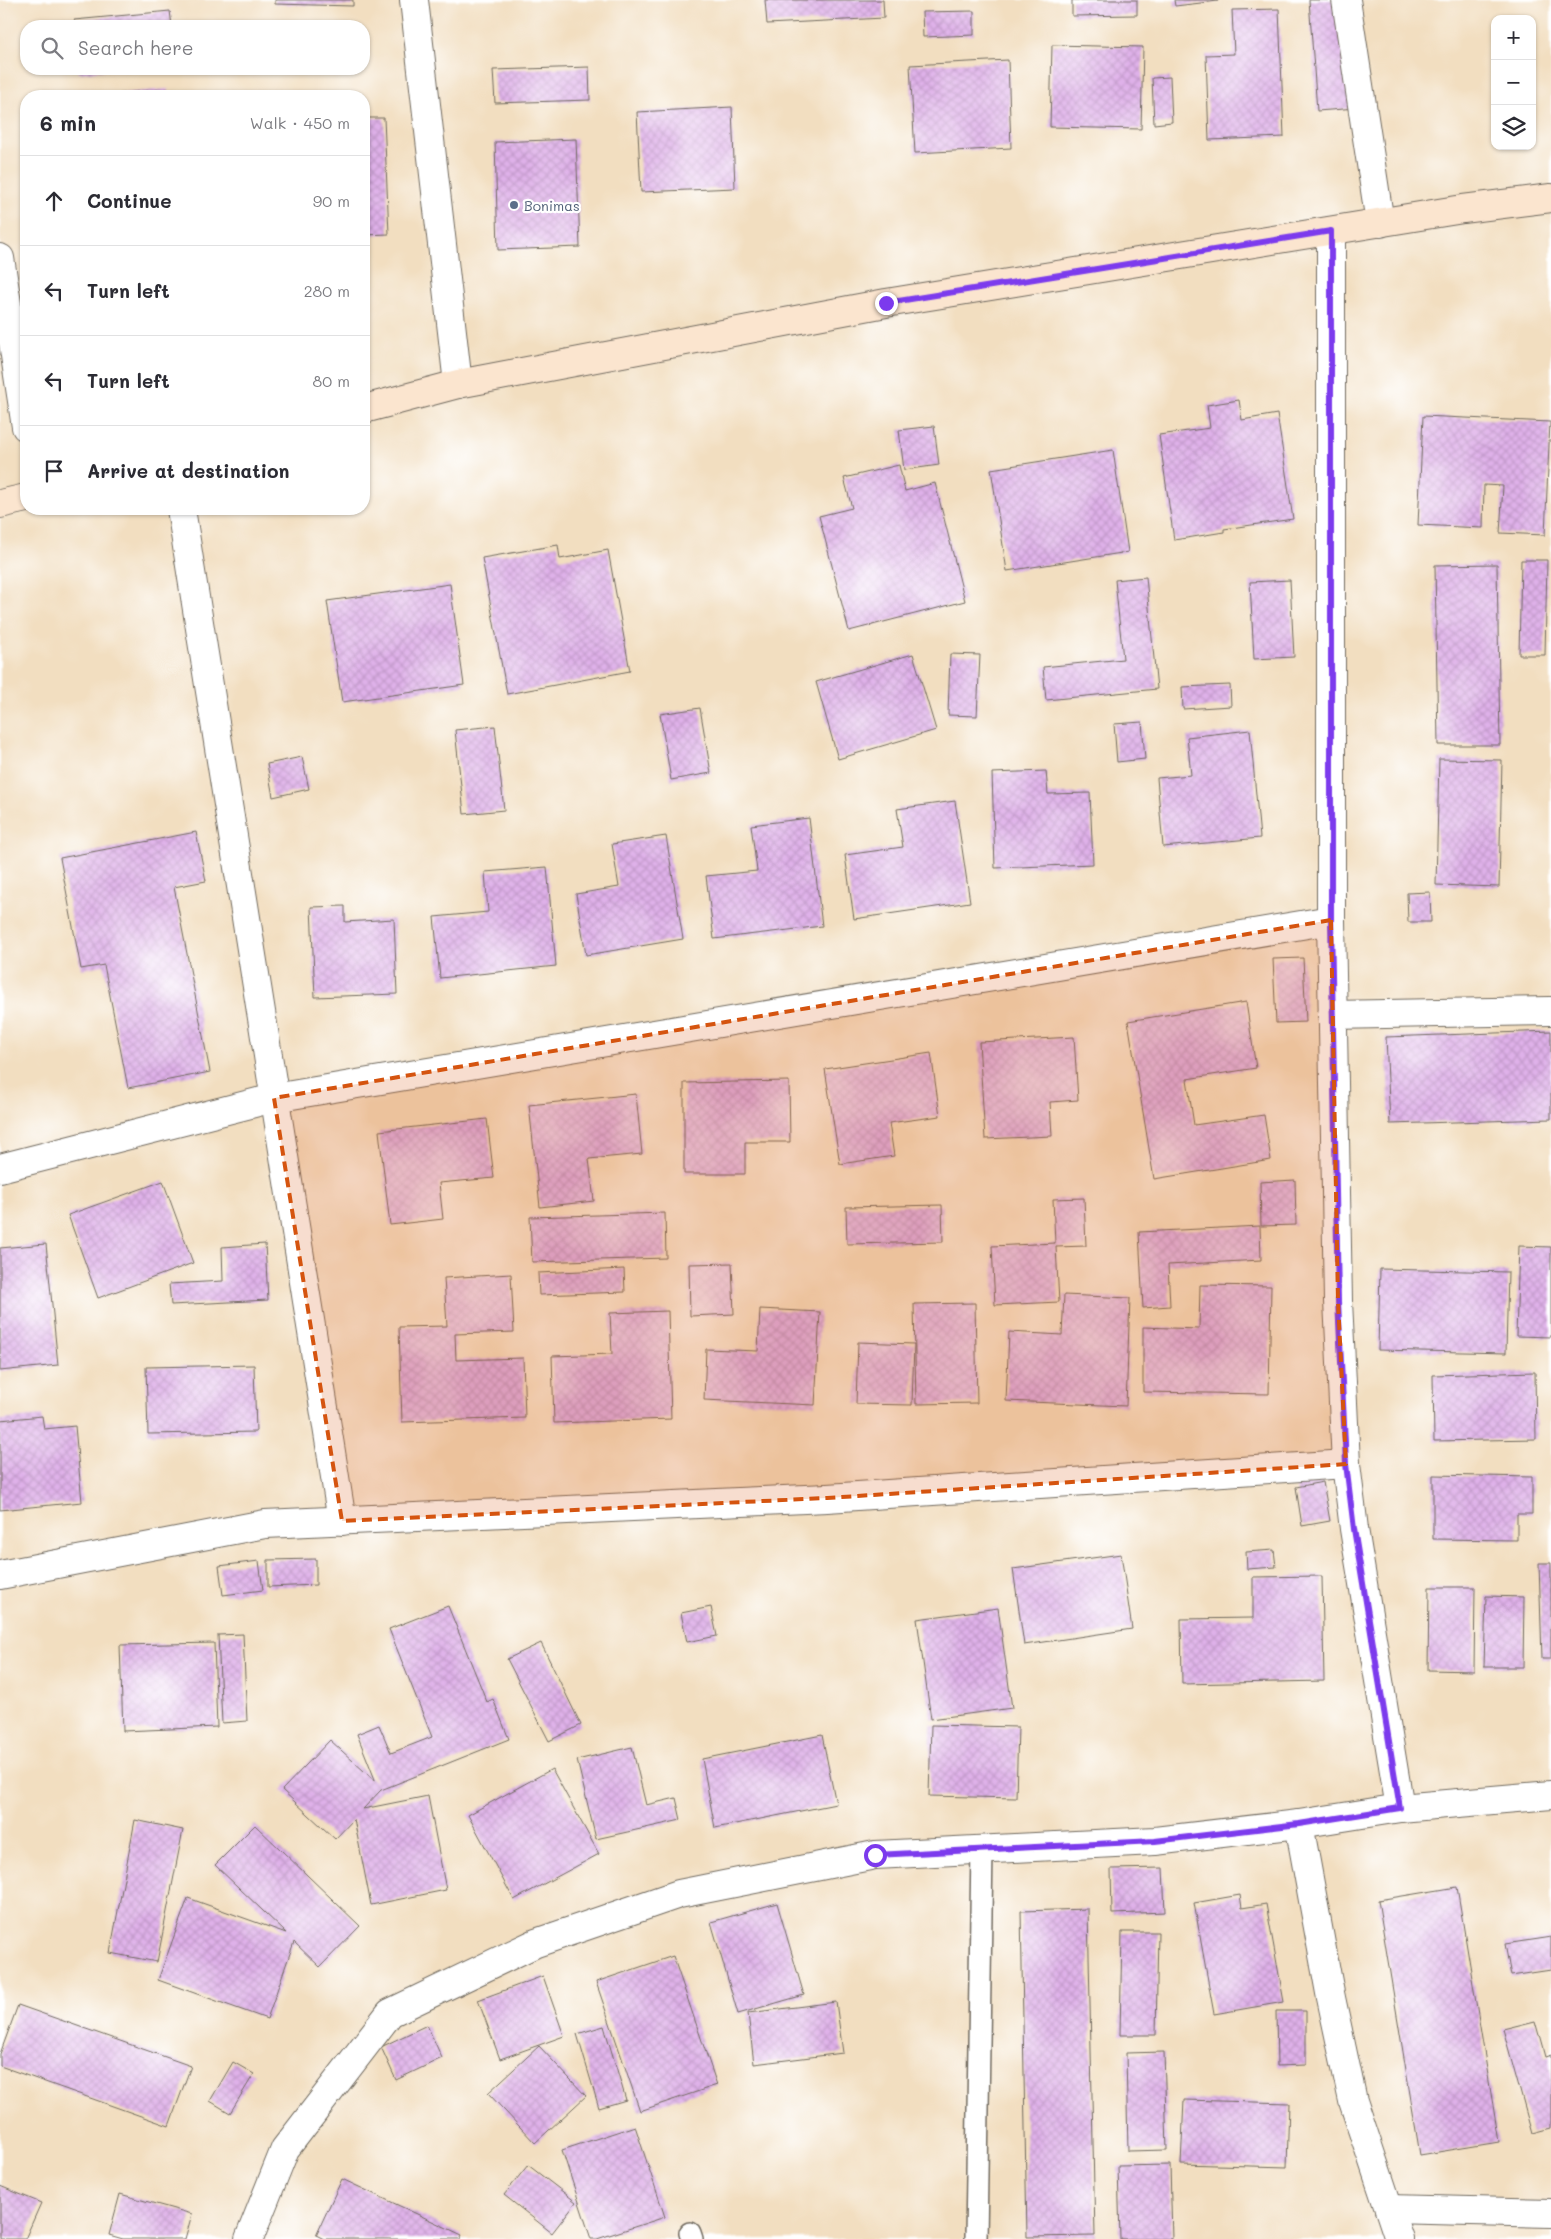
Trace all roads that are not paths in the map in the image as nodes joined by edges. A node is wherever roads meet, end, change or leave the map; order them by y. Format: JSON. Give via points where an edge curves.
{"nodes":[{"id":1,"x":414,"y":0,"type":"edge"},
{"id":2,"x":1346,"y":0,"type":"edge"},
{"id":3,"x":1551,"y":198,"type":"edge"},
{"id":4,"x":1380,"y":223,"type":"junction"},
{"id":5,"x":1331,"y":231,"type":"junction"},
{"id":6,"x":0,"y":258,"type":"edge"},
{"id":7,"x":458,"y":384,"type":"junction"},
{"id":8,"x":20,"y":388,"type":"edge"},
{"id":9,"x":370,"y":407,"type":"edge"},
{"id":10,"x":20,"y":499,"type":"edge"},
{"id":11,"x":0,"y":504,"type":"edge"},
{"id":12,"x":182,"y":515,"type":"edge"},
{"id":13,"x":1331,"y":920,"type":"junction"},
{"id":14,"x":1551,"y":1011,"type":"edge"},
{"id":15,"x":1332,"y":1015,"type":"junction"},
{"id":16,"x":274,"y":1098,"type":"junction"},
{"id":17,"x":0,"y":1168,"type":"edge"},
{"id":18,"x":1346,"y":1464,"type":"junction"},
{"id":19,"x":342,"y":1521,"type":"junction"},
{"id":20,"x":0,"y":1575,"type":"edge"},
{"id":21,"x":1551,"y":1795,"type":"edge"},
{"id":22,"x":1400,"y":1808,"type":"junction"},
{"id":23,"x":1299,"y":1824,"type":"junction"},
{"id":24,"x":982,"y":1849,"type":"junction"},
{"id":25,"x":1389,"y":2209,"type":"junction"},
{"id":26,"x":1551,"y":2212,"type":"edge"},
{"id":27,"x":249,"y":2239,"type":"edge"},
{"id":28,"x":976,"y":2239,"type":"edge"},
{"id":29,"x":1398,"y":2239,"type":"edge"}],
"edges":[{"from":1,"to":7,"type":"street"},
{"from":2,"to":4,"type":"street"},
{"from":3,"to":4,"type":"main road"},
{"from":4,"to":5,"type":"main road"},
{"from":5,"to":7,"type":"main road","via":[[886,303]]},
{"from":5,"to":13,"type":"street"},
{"from":6,"to":8,"type":"street"},
{"from":7,"to":9,"type":"main road"},
{"from":10,"to":11,"type":"main road"},
{"from":12,"to":16,"type":"street"},
{"from":13,"to":15,"type":"street"},
{"from":13,"to":16,"type":"street"},
{"from":14,"to":15,"type":"street"},
{"from":15,"to":18,"type":"street","via":[[1338,1301]]},
{"from":16,"to":17,"type":"street"},
{"from":16,"to":19,"type":"street"},
{"from":18,"to":19,"type":"street","via":[[826,1498]]},
{"from":18,"to":22,"type":"street"},
{"from":19,"to":20,"type":"street","via":[[265,1524]]},
{"from":21,"to":22,"type":"street"},
{"from":22,"to":23,"type":"street"},
{"from":23,"to":24,"type":"street","via":[[1155,1841]]},
{"from":23,"to":25,"type":"street","via":[[1353,2101]]},
{"from":24,"to":27,"type":"street","via":[[875,1855],[679,1894],[536,1943],[390,2013],[285,2148]]},
{"from":24,"to":28,"type":"lane"},
{"from":25,"to":26,"type":"street"},
{"from":25,"to":29,"type":"street"}]}
